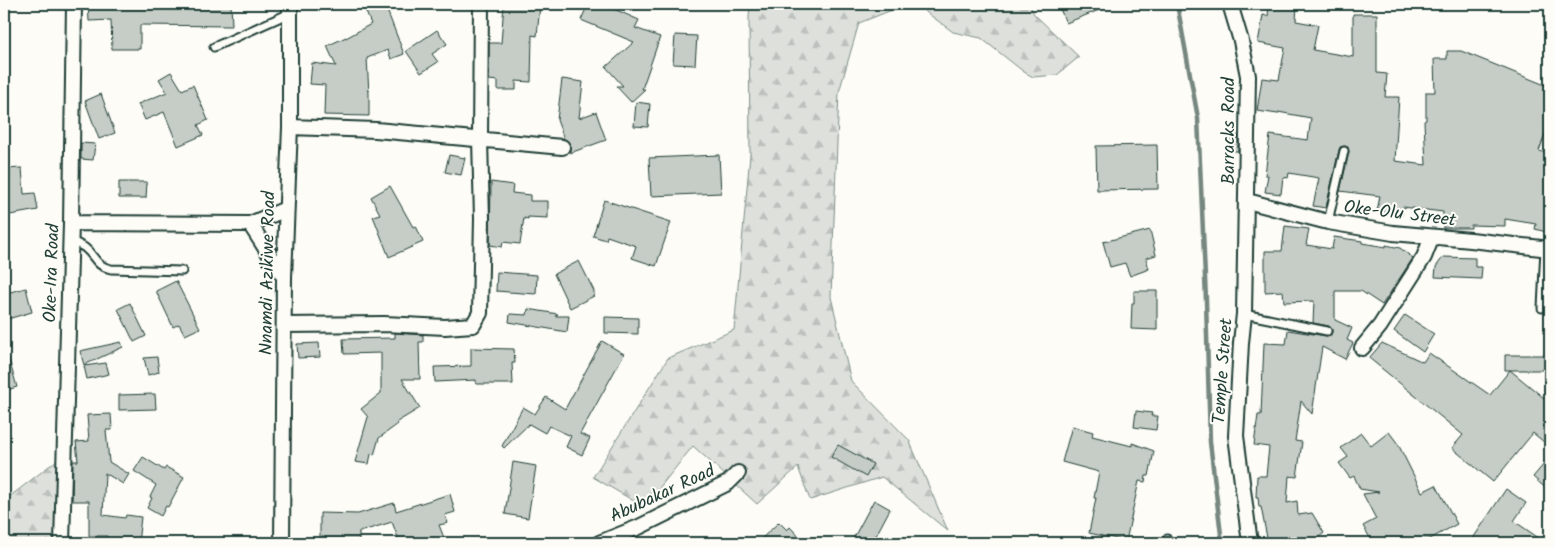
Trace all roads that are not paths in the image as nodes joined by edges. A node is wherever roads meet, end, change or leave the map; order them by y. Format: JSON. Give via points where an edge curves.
{"nodes":[{"id":1,"x":74,"y":4,"type":"edge"},
{"id":2,"x":481,"y":4,"type":"edge"},
{"id":3,"x":1230,"y":4,"type":"edge"},
{"id":4,"x":290,"y":8,"type":"edge"},
{"id":5,"x":214,"y":47,"type":"dead end"},
{"id":6,"x":290,"y":127,"type":"junction"},
{"id":7,"x":480,"y":139,"type":"junction"},
{"id":8,"x":562,"y":146,"type":"dead end"},
{"id":9,"x":1344,"y":151,"type":"dead end"},
{"id":10,"x":1247,"y":201,"type":"junction"},
{"id":11,"x":286,"y":209,"type":"junction"},
{"id":12,"x":1328,"y":222,"type":"junction"},
{"id":13,"x":71,"y":223,"type":"junction"},
{"id":14,"x":250,"y":224,"type":"junction"},
{"id":15,"x":1432,"y":237,"type":"junction"},
{"id":16,"x":70,"y":240,"type":"junction"},
{"id":17,"x":1547,"y":249,"type":"edge"},
{"id":18,"x":182,"y":271,"type":"dead end"},
{"id":19,"x":284,"y":277,"type":"junction"},
{"id":20,"x":1542,"y":308,"type":"dead end"},
{"id":21,"x":1244,"y":314,"type":"junction"},
{"id":22,"x":285,"y":324,"type":"junction"},
{"id":23,"x":1328,"y":331,"type":"dead end"},
{"id":24,"x":1362,"y":348,"type":"dead end"},
{"id":25,"x":738,"y":473,"type":"dead end"},
{"id":26,"x":62,"y":543,"type":"edge"},
{"id":27,"x":282,"y":543,"type":"edge"},
{"id":28,"x":599,"y":543,"type":"edge"},
{"id":29,"x":1250,"y":543,"type":"edge"}],
"edges":[{"from":1,"to":13,"type":"street","name":"Oke-Ira Road"},
{"from":2,"to":7,"type":"street"},
{"from":3,"to":10,"type":"street","name":"Barracks Road","via":[[1248,76]]},
{"from":4,"to":5,"type":"lane"},
{"from":4,"to":6,"type":"street","name":"Nnamdi Azikiwe Road"},
{"from":6,"to":7,"type":"street"},
{"from":6,"to":11,"type":"street","name":"Nnamdi Azikiwe Road"},
{"from":7,"to":8,"type":"street"},
{"from":7,"to":22,"type":"street","via":[[480,313],[473,325]]},
{"from":9,"to":12,"type":"lane"},
{"from":10,"to":12,"type":"street","name":"Oke-Olu Street"},
{"from":10,"to":21,"type":"street","name":"Temple Street"},
{"from":11,"to":14,"type":"street"},
{"from":11,"to":19,"type":"street","name":"Nnamdi Azikiwe Road"},
{"from":12,"to":15,"type":"street","name":"Oke-Olu Street"},
{"from":13,"to":14,"type":"street"},
{"from":13,"to":16,"type":"street","name":"Oke-Ira Road"},
{"from":14,"to":19,"type":"street"},
{"from":15,"to":17,"type":"street","name":"Oke-Olu Street"},
{"from":15,"to":24,"type":"street","via":[[1424,258]]},
{"from":16,"to":18,"type":"lane","via":[[86,248],[103,267]]},
{"from":16,"to":26,"type":"street","name":"Oke-Ira Road"},
{"from":17,"to":20,"type":"lane"},
{"from":19,"to":22,"type":"street","name":"Nnamdi Azikiwe Road"},
{"from":21,"to":23,"type":"lane"},
{"from":21,"to":29,"type":"street","name":"Temple Street","via":[[1236,436]]},
{"from":22,"to":27,"type":"street","name":"Nnamdi Azikiwe Road"},
{"from":25,"to":28,"type":"street","name":"Abubakar Road","via":[[728,483]]}]}
